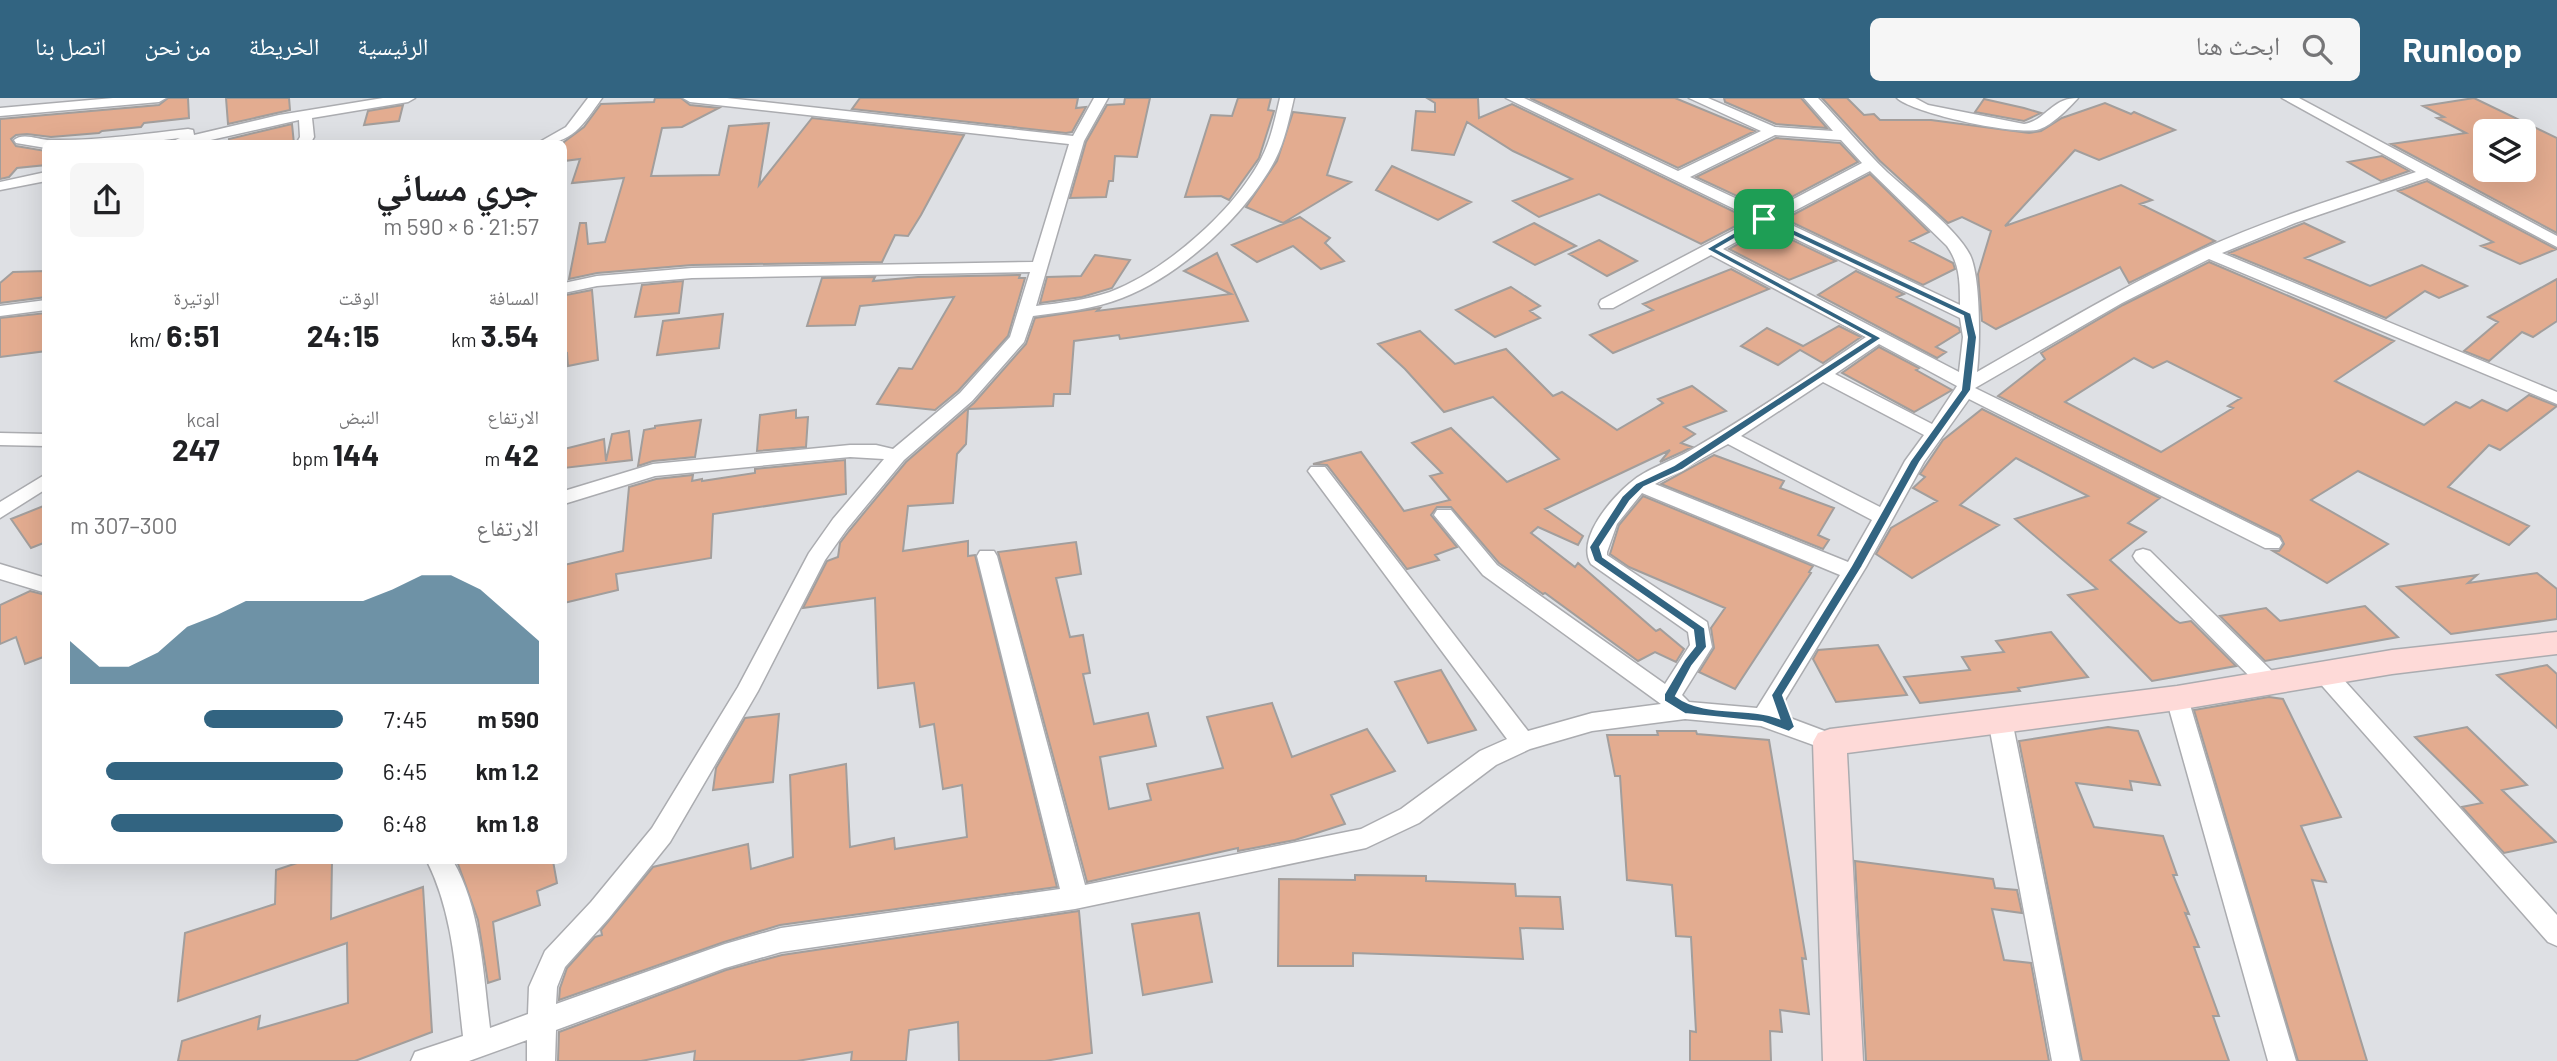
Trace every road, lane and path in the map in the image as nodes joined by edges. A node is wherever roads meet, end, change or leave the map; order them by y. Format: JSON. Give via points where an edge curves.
{"nodes":[{"id":1,"x":159,"y":98,"type":"edge"},
{"id":2,"x":408,"y":98,"type":"edge"},
{"id":3,"x":595,"y":98,"type":"edge"},
{"id":4,"x":690,"y":98,"type":"edge"},
{"id":5,"x":1101,"y":98,"type":"edge"},
{"id":6,"x":1287,"y":98,"type":"edge"},
{"id":7,"x":1513,"y":98,"type":"edge"},
{"id":8,"x":1696,"y":98,"type":"edge"},
{"id":9,"x":1811,"y":98,"type":"edge"},
{"id":10,"x":1903,"y":98,"type":"edge"},
{"id":11,"x":2071,"y":98,"type":"edge"},
{"id":12,"x":2289,"y":98,"type":"edge"},
{"id":13,"x":0,"y":111,"type":"edge"},
{"id":14,"x":305,"y":115,"type":"junction"},
{"id":15,"x":227,"y":129,"type":"junction"},
{"id":16,"x":1773,"y":131,"type":"junction"},
{"id":17,"x":1847,"y":136,"type":"junction"},
{"id":18,"x":21,"y":140,"type":"dead end"},
{"id":19,"x":125,"y":140,"type":"edge"},
{"id":20,"x":187,"y":140,"type":"edge"},
{"id":21,"x":305,"y":140,"type":"edge"},
{"id":22,"x":550,"y":140,"type":"edge"},
{"id":23,"x":1077,"y":141,"type":"junction"},
{"id":24,"x":42,"y":143,"type":"edge"},
{"id":25,"x":1871,"y":164,"type":"junction"},
{"id":26,"x":2428,"y":173,"type":"junction"},
{"id":27,"x":42,"y":177,"type":"edge"},
{"id":28,"x":1677,"y":177,"type":"junction"},
{"id":29,"x":0,"y":186,"type":"edge"},
{"id":30,"x":1764,"y":219,"type":"junction"},
{"id":31,"x":2557,"y":242,"type":"edge"},
{"id":32,"x":1710,"y":249,"type":"junction"},
{"id":33,"x":2209,"y":253,"type":"junction"},
{"id":34,"x":1040,"y":267,"type":"junction"},
{"id":35,"x":567,"y":287,"type":"edge"},
{"id":36,"x":1607,"y":304,"type":"dead end"},
{"id":37,"x":42,"y":306,"type":"edge"},
{"id":38,"x":0,"y":311,"type":"edge"},
{"id":39,"x":1027,"y":312,"type":"junction"},
{"id":40,"x":1968,"y":315,"type":"junction"},
{"id":41,"x":1877,"y":338,"type":"junction"},
{"id":42,"x":1822,"y":375,"type":"junction"},
{"id":43,"x":1967,"y":387,"type":"junction"},
{"id":44,"x":2557,"y":399,"type":"edge"},
{"id":45,"x":1934,"y":433,"type":"junction"},
{"id":46,"x":1727,"y":436,"type":"junction"},
{"id":47,"x":0,"y":439,"type":"edge"},
{"id":48,"x":42,"y":440,"type":"edge"},
{"id":49,"x":897,"y":456,"type":"junction"},
{"id":50,"x":1318,"y":471,"type":"dead end"},
{"id":51,"x":42,"y":483,"type":"edge"},
{"id":52,"x":1640,"y":485,"type":"junction"},
{"id":53,"x":567,"y":497,"type":"edge"},
{"id":54,"x":0,"y":511,"type":"edge"},
{"id":55,"x":1444,"y":515,"type":"dead end"},
{"id":56,"x":1883,"y":517,"type":"junction"},
{"id":57,"x":2272,"y":542,"type":"dead end"},
{"id":58,"x":987,"y":556,"type":"dead end"},
{"id":59,"x":2143,"y":556,"type":"dead end"},
{"id":60,"x":0,"y":571,"type":"edge"},
{"id":61,"x":1852,"y":572,"type":"junction"},
{"id":62,"x":42,"y":585,"type":"edge"},
{"id":63,"x":2556,"y":644,"type":"edge"},
{"id":64,"x":2325,"y":674,"type":"junction"},
{"id":65,"x":2270,"y":682,"type":"junction"},
{"id":66,"x":1777,"y":695,"type":"junction"},
{"id":67,"x":2177,"y":698,"type":"junction"},
{"id":68,"x":1677,"y":704,"type":"junction"},
{"id":69,"x":1763,"y":717,"type":"junction"},
{"id":70,"x":2000,"y":720,"type":"junction"},
{"id":71,"x":1789,"y":727,"type":"junction"},
{"id":72,"x":1523,"y":742,"type":"junction"},
{"id":73,"x":1830,"y":742,"type":"junction"},
{"id":74,"x":442,"y":864,"type":"edge"},
{"id":75,"x":1075,"y":898,"type":"junction"},
{"id":76,"x":2557,"y":933,"type":"edge"},
{"id":77,"x":543,"y":1020,"type":"junction"},
{"id":78,"x":478,"y":1045,"type":"junction"},
{"id":79,"x":425,"y":1061,"type":"edge"},
{"id":80,"x":541,"y":1061,"type":"edge"},
{"id":81,"x":1843,"y":1061,"type":"edge"},
{"id":82,"x":2066,"y":1061,"type":"edge"},
{"id":83,"x":2282,"y":1061,"type":"edge"}],
"edges":[{"from":1,"to":13,"type":"street"},
{"from":2,"to":14,"type":"street"},
{"from":3,"to":22,"type":"street","via":[[570,130]]},
{"from":4,"to":23,"type":"street"},
{"from":5,"to":23,"type":"street"},
{"from":6,"to":39,"type":"street","via":[[1278,137],[1264,167],[1205,239],[1119,294],[1079,306]]},
{"from":7,"to":28,"type":"street"},
{"from":8,"to":16,"type":"street"},
{"from":9,"to":17,"type":"street"},
{"from":10,"to":11,"type":"street","via":[[1924,108],[2024,128],[2037,126]]},
{"from":12,"to":26,"type":"street"},
{"from":14,"to":15,"type":"street"},
{"from":14,"to":21,"type":"street"},
{"from":15,"to":19,"type":"street"},
{"from":15,"to":20,"type":"street"},
{"from":16,"to":17,"type":"street"},
{"from":16,"to":28,"type":"street"},
{"from":17,"to":25,"type":"street"},
{"from":18,"to":24,"type":"street"},
{"from":23,"to":34,"type":"street"},
{"from":25,"to":30,"type":"street"},
{"from":25,"to":40,"type":"street","via":[[1962,256],[1968,278]]},
{"from":26,"to":31,"type":"street"},
{"from":26,"to":33,"type":"street"},
{"from":27,"to":29,"type":"street"},
{"from":28,"to":30,"type":"street"},
{"from":30,"to":32,"type":"street"},
{"from":30,"to":40,"type":"street"},
{"from":32,"to":36,"type":"street"},
{"from":32,"to":41,"type":"street"},
{"from":33,"to":43,"type":"street"},
{"from":33,"to":44,"type":"street"},
{"from":34,"to":35,"type":"street","via":[[692,273]]},
{"from":34,"to":39,"type":"street"},
{"from":37,"to":38,"type":"street"},
{"from":39,"to":49,"type":"street","via":[[1018,338],[1004,355],[966,397]]},
{"from":40,"to":43,"type":"street","via":[[1972,337]]},
{"from":41,"to":42,"type":"street"},
{"from":41,"to":43,"type":"street"},
{"from":42,"to":45,"type":"street"},
{"from":42,"to":46,"type":"street"},
{"from":43,"to":45,"type":"street"},
{"from":43,"to":57,"type":"street"},
{"from":45,"to":56,"type":"street"},
{"from":46,"to":52,"type":"street"},
{"from":46,"to":56,"type":"street"},
{"from":47,"to":48,"type":"street"},
{"from":49,"to":53,"type":"street","via":[[850,451],[689,465],[653,470]]},
{"from":49,"to":77,"type":"street","via":[[816,558],[747,691],[661,835],[555,959],[543,987]]},
{"from":50,"to":72,"type":"street"},
{"from":51,"to":54,"type":"street"},
{"from":52,"to":61,"type":"street"},
{"from":52,"to":68,"type":"street","via":[[1597,540],[1594,553],[1699,628],[1701,647],[1688,663]]},
{"from":55,"to":68,"type":"street","via":[[1490,570]]},
{"from":56,"to":61,"type":"street"},
{"from":58,"to":75,"type":"street"},
{"from":59,"to":65,"type":"street"},
{"from":60,"to":62,"type":"street"},
{"from":61,"to":66,"type":"street"},
{"from":63,"to":64,"type":"street"},
{"from":64,"to":65,"type":"street"},
{"from":64,"to":76,"type":"street"},
{"from":65,"to":67,"type":"street"},
{"from":66,"to":69,"type":"street"},
{"from":66,"to":71,"type":"street"},
{"from":67,"to":70,"type":"street"},
{"from":67,"to":83,"type":"street"},
{"from":68,"to":69,"type":"street"},
{"from":68,"to":72,"type":"street"},
{"from":69,"to":71,"type":"street"},
{"from":70,"to":73,"type":"street"},
{"from":70,"to":82,"type":"street"},
{"from":71,"to":73,"type":"street"},
{"from":72,"to":75,"type":"street","via":[[1488,758],[1410,816],[1366,838]]},
{"from":73,"to":81,"type":"street"},
{"from":74,"to":78,"type":"street","via":[[458,905]]},
{"from":75,"to":77,"type":"street","via":[[781,940]]},
{"from":77,"to":78,"type":"street"},
{"from":77,"to":80,"type":"street"},
{"from":78,"to":79,"type":"street"}]}
